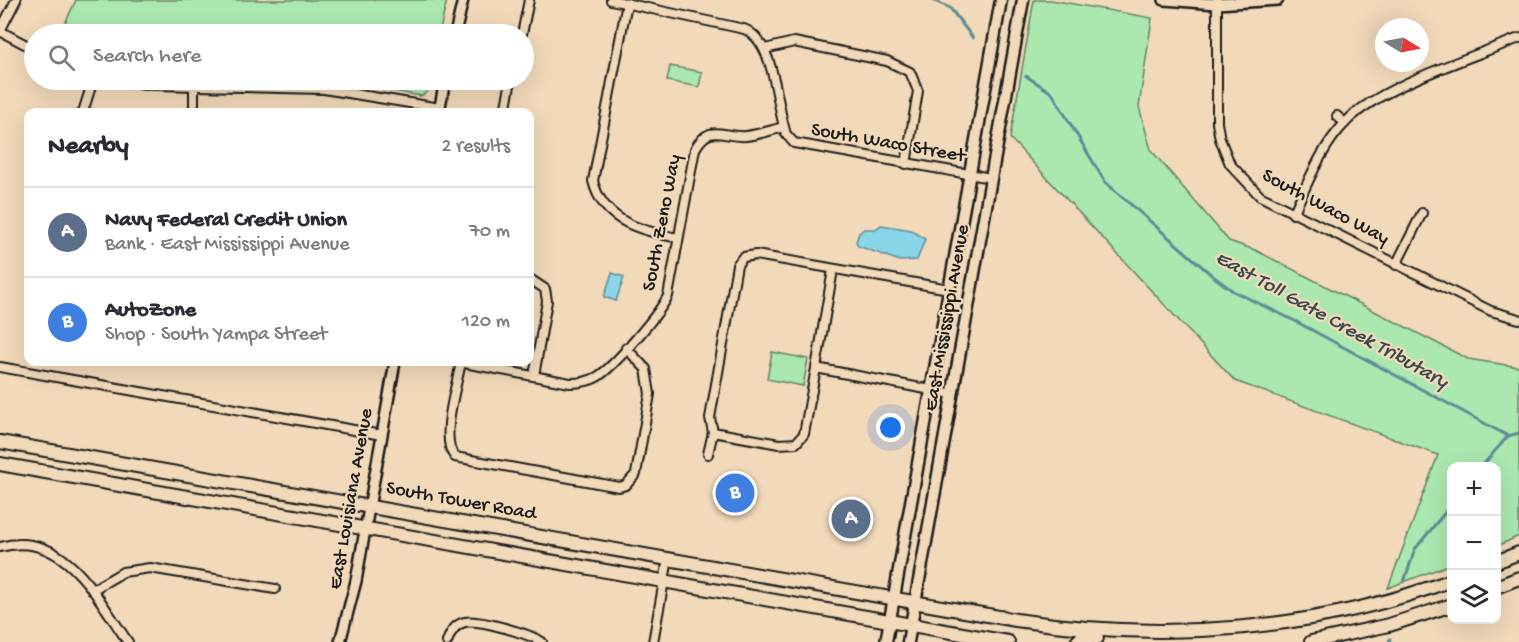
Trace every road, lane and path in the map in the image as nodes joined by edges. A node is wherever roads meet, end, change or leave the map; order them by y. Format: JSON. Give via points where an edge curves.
{"nodes":[{"id":1,"x":16,"y":0,"type":"edge"},
{"id":2,"x":464,"y":0,"type":"edge"},
{"id":3,"x":529,"y":0,"type":"edge"},
{"id":4,"x":611,"y":0,"type":"edge"},
{"id":5,"x":1001,"y":0,"type":"edge"},
{"id":6,"x":1023,"y":0,"type":"edge"},
{"id":7,"x":1164,"y":0,"type":"edge"},
{"id":8,"x":1278,"y":0,"type":"edge"},
{"id":9,"x":1217,"y":2,"type":"edge"},
{"id":10,"x":627,"y":3,"type":"junction"},
{"id":11,"x":458,"y":24,"type":"edge"},
{"id":12,"x":524,"y":24,"type":"edge"},
{"id":13,"x":0,"y":31,"type":"edge"},
{"id":14,"x":1519,"y":38,"type":"edge"},
{"id":15,"x":24,"y":44,"type":"edge"},
{"id":16,"x":765,"y":49,"type":"junction"},
{"id":17,"x":90,"y":90,"type":"edge"},
{"id":18,"x":194,"y":90,"type":"edge"},
{"id":19,"x":329,"y":90,"type":"edge"},
{"id":20,"x":443,"y":90,"type":"edge"},
{"id":21,"x":509,"y":90,"type":"edge"},
{"id":22,"x":84,"y":108,"type":"edge"},
{"id":23,"x":194,"y":108,"type":"edge"},
{"id":24,"x":428,"y":108,"type":"edge"},
{"id":25,"x":439,"y":108,"type":"edge"},
{"id":26,"x":506,"y":108,"type":"edge"},
{"id":27,"x":1337,"y":116,"type":"dead end"},
{"id":28,"x":1345,"y":123,"type":"junction"},
{"id":29,"x":784,"y":127,"type":"junction"},
{"id":30,"x":906,"y":164,"type":"junction"},
{"id":31,"x":969,"y":174,"type":"junction"},
{"id":32,"x":991,"y":178,"type":"junction"},
{"id":33,"x":1422,"y":213,"type":"dead end"},
{"id":34,"x":1293,"y":214,"type":"junction"},
{"id":35,"x":678,"y":238,"type":"junction"},
{"id":36,"x":1396,"y":265,"type":"junction"},
{"id":37,"x":833,"y":270,"type":"junction"},
{"id":38,"x":534,"y":281,"type":"edge"},
{"id":39,"x":949,"y":289,"type":"junction"},
{"id":40,"x":1519,"y":319,"type":"edge"},
{"id":41,"x":626,"y":348,"type":"junction"},
{"id":42,"x":394,"y":366,"type":"edge"},
{"id":43,"x":459,"y":366,"type":"edge"},
{"id":44,"x":481,"y":366,"type":"edge"},
{"id":45,"x":0,"y":367,"type":"edge"},
{"id":46,"x":816,"y":368,"type":"junction"},
{"id":47,"x":534,"y":376,"type":"junction"},
{"id":48,"x":931,"y":390,"type":"junction"},
{"id":49,"x":952,"y":394,"type":"junction"},
{"id":50,"x":713,"y":432,"type":"junction"},
{"id":51,"x":382,"y":435,"type":"junction"},
{"id":52,"x":0,"y":442,"type":"edge"},
{"id":53,"x":708,"y":454,"type":"dead end"},
{"id":54,"x":0,"y":464,"type":"edge"},
{"id":55,"x":370,"y":506,"type":"junction"},
{"id":56,"x":366,"y":528,"type":"junction"},
{"id":57,"x":0,"y":547,"type":"edge"},
{"id":58,"x":1519,"y":553,"type":"edge"},
{"id":59,"x":668,"y":559,"type":"junction"},
{"id":60,"x":1501,"y":560,"type":"edge"},
{"id":61,"x":1519,"y":578,"type":"edge"},
{"id":62,"x":664,"y":581,"type":"junction"},
{"id":63,"x":1447,"y":582,"type":"edge"},
{"id":64,"x":1501,"y":585,"type":"edge"},
{"id":65,"x":275,"y":589,"type":"dead end"},
{"id":66,"x":92,"y":590,"type":"junction"},
{"id":67,"x":894,"y":599,"type":"junction"},
{"id":68,"x":915,"y":602,"type":"junction"},
{"id":69,"x":1447,"y":606,"type":"edge"},
{"id":70,"x":890,"y":621,"type":"junction"},
{"id":71,"x":911,"y":625,"type":"junction"},
{"id":72,"x":1154,"y":633,"type":"junction"},
{"id":73,"x":128,"y":642,"type":"edge"},
{"id":74,"x":340,"y":642,"type":"edge"},
{"id":75,"x":447,"y":642,"type":"edge"},
{"id":76,"x":542,"y":642,"type":"edge"},
{"id":77,"x":653,"y":642,"type":"edge"},
{"id":78,"x":886,"y":642,"type":"edge"},
{"id":79,"x":908,"y":642,"type":"edge"},
{"id":80,"x":1008,"y":642,"type":"edge"},
{"id":81,"x":1077,"y":642,"type":"edge"},
{"id":82,"x":1311,"y":642,"type":"edge"}],
"edges":[{"from":1,"to":13,"type":"street"},
{"from":2,"to":11,"type":"street"},
{"from":3,"to":12,"type":"street"},
{"from":4,"to":10,"type":"street"},
{"from":5,"to":31,"type":"main road","name":"East Mississippi Avenue"},
{"from":6,"to":32,"type":"main road","name":"East Mississippi Avenue"},
{"from":7,"to":9,"type":"street"},
{"from":8,"to":9,"type":"street"},
{"from":9,"to":34,"type":"street","name":"South Waco Way","via":[[1216,110],[1223,150],[1247,186]]},
{"from":10,"to":16,"type":"street","via":[[744,29],[756,35]]},
{"from":10,"to":35,"type":"street","via":[[593,181],[600,199],[631,227]]},
{"from":13,"to":15,"type":"street"},
{"from":14,"to":28,"type":"street","via":[[1379,97]]},
{"from":16,"to":29,"type":"street","name":"South Waco Street"},
{"from":16,"to":30,"type":"street","via":[[794,42],[887,61],[910,72],[918,91]]},
{"from":17,"to":22,"type":"street"},
{"from":18,"to":23,"type":"street"},
{"from":19,"to":24,"type":"street"},
{"from":20,"to":25,"type":"street"},
{"from":21,"to":26,"type":"street"},
{"from":27,"to":28,"type":"street"},
{"from":28,"to":34,"type":"street","via":[[1324,151]]},
{"from":29,"to":30,"type":"street","name":"South Waco Street","via":[[789,138],[801,146]]},
{"from":29,"to":35,"type":"street","name":"South Zeno Way","via":[[746,136],[711,134],[699,142]]},
{"from":30,"to":31,"type":"street","name":"South Waco Street"},
{"from":31,"to":32,"type":"street","name":"South Waco Street"},
{"from":31,"to":39,"type":"main road","name":"East Mississippi Avenue"},
{"from":32,"to":49,"type":"main road","name":"East Mississippi Avenue"},
{"from":33,"to":36,"type":"street","name":"South Waco Way"},
{"from":34,"to":36,"type":"street","name":"South Waco Way"},
{"from":35,"to":41,"type":"street","name":"South Zeno Way","via":[[668,296]]},
{"from":36,"to":40,"type":"street","name":"South Waco Way","via":[[1491,311]]},
{"from":37,"to":39,"type":"street"},
{"from":37,"to":46,"type":"street"},
{"from":37,"to":50,"type":"street","via":[[756,255],[743,257],[737,265],[710,418]]},
{"from":38,"to":47,"type":"street","via":[[547,295]]},
{"from":39,"to":48,"type":"main road","name":"East Mississippi Avenue"},
{"from":41,"to":43,"type":"street","via":[[646,369],[650,394],[636,474],[619,487],[455,457],[447,439]]},
{"from":41,"to":47,"type":"street","name":"South Zeno Way","via":[[603,373],[585,381]]},
{"from":42,"to":51,"type":"street","name":"East Louisiana Avenue"},
{"from":44,"to":47,"type":"street","name":"South Zeno Way"},
{"from":45,"to":51,"type":"street"},
{"from":46,"to":48,"type":"street"},
{"from":46,"to":50,"type":"street","via":[[804,434],[796,443],[779,444]]},
{"from":48,"to":49,"type":"street"},
{"from":48,"to":67,"type":"main road","name":"East Mississippi Avenue"},
{"from":49,"to":68,"type":"main road","name":"East Mississippi Avenue"},
{"from":50,"to":53,"type":"street"},
{"from":51,"to":55,"type":"street","name":"East Louisiana Avenue"},
{"from":52,"to":55,"type":"main road","name":"South Tower Road"},
{"from":54,"to":56,"type":"main road"},
{"from":55,"to":56,"type":"street","name":"East Louisiana Avenue"},
{"from":55,"to":59,"type":"main road","name":"South Tower Road"},
{"from":56,"to":62,"type":"main road"},
{"from":56,"to":74,"type":"street","name":"East Louisiana Avenue"},
{"from":57,"to":66,"type":"street","via":[[22,544],[49,549],[69,562]]},
{"from":58,"to":60,"type":"main road"},
{"from":59,"to":62,"type":"street"},
{"from":59,"to":67,"type":"main road","name":"South Tower Road"},
{"from":61,"to":64,"type":"main road"},
{"from":62,"to":70,"type":"main road"},
{"from":62,"to":77,"type":"street"},
{"from":63,"to":72,"type":"main road","via":[[1320,618],[1236,629]]},
{"from":65,"to":66,"type":"street","via":[[150,567],[123,572]]},
{"from":66,"to":73,"type":"street"},
{"from":67,"to":68,"type":"main road","name":"South Tower Road"},
{"from":67,"to":70,"type":"main road","name":"East Mississippi Avenue"},
{"from":68,"to":71,"type":"main road","name":"East Mississippi Avenue"},
{"from":68,"to":72,"type":"main road","name":"South Tower Road","via":[[1047,626]]},
{"from":69,"to":82,"type":"main road","via":[[1389,625]]},
{"from":70,"to":71,"type":"main road"},
{"from":70,"to":78,"type":"main road","name":"East Mississippi Avenue"},
{"from":71,"to":79,"type":"main road","name":"East Mississippi Avenue"},
{"from":71,"to":80,"type":"main road"},
{"from":72,"to":81,"type":"main road","via":[[1131,640],[1082,637]]},
{"from":75,"to":76,"type":"street","via":[[455,627],[466,621],[525,632]]}]}
